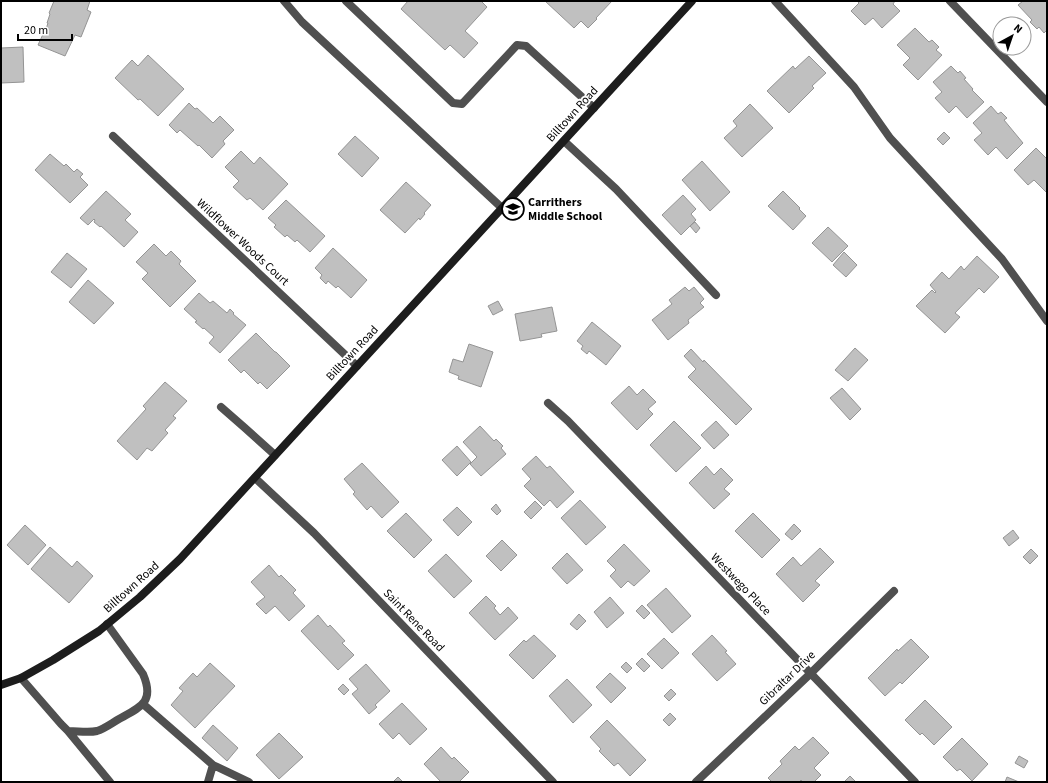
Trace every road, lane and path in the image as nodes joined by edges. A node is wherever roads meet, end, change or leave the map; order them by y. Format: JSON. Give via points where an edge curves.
{"nodes":[{"id":1,"x":284,"y":1,"type":"edge"},
{"id":2,"x":692,"y":1,"type":"edge"},
{"id":3,"x":776,"y":1,"type":"edge"},
{"id":4,"x":950,"y":1,"type":"edge"},
{"id":5,"x":349,"y":2,"type":"edge"},
{"id":6,"x":1047,"y":102,"type":"edge"},
{"id":7,"x":594,"y":108,"type":"junction"},
{"id":8,"x":113,"y":136,"type":"dead end"},
{"id":9,"x":564,"y":141,"type":"junction"},
{"id":10,"x":502,"y":208,"type":"junction"},
{"id":11,"x":716,"y":295,"type":"dead end"},
{"id":12,"x":1047,"y":322,"type":"edge"},
{"id":13,"x":357,"y":366,"type":"junction"},
{"id":14,"x":548,"y":404,"type":"dead end"},
{"id":15,"x":221,"y":408,"type":"dead end"},
{"id":16,"x":275,"y":455,"type":"junction"},
{"id":17,"x":255,"y":478,"type":"junction"},
{"id":18,"x":894,"y":591,"type":"dead end"},
{"id":19,"x":107,"y":624,"type":"junction"},
{"id":20,"x":810,"y":674,"type":"junction"},
{"id":21,"x":21,"y":678,"type":"junction"},
{"id":22,"x":1,"y":685,"type":"edge"},
{"id":23,"x":143,"y":704,"type":"junction"},
{"id":24,"x":68,"y":731,"type":"junction"},
{"id":25,"x":213,"y":765,"type":"junction"},
{"id":26,"x":110,"y":782,"type":"edge"},
{"id":27,"x":208,"y":782,"type":"edge"},
{"id":28,"x":249,"y":782,"type":"edge"},
{"id":29,"x":553,"y":782,"type":"edge"},
{"id":30,"x":696,"y":782,"type":"edge"},
{"id":31,"x":915,"y":782,"type":"edge"}],
"edges":[{"from":1,"to":10,"type":"street","via":[[302,22]]},
{"from":2,"to":7,"type":"main road","name":"Billtown Road"},
{"from":3,"to":12,"type":"street","via":[[854,87],[890,138],[1002,259]]},
{"from":4,"to":6,"type":"street"},
{"from":5,"to":7,"type":"street","via":[[454,103],[462,104],[517,45],[526,46]]},
{"from":7,"to":9,"type":"main road","name":"Billtown Road"},
{"from":8,"to":13,"type":"street","name":"Wildflower Woods Court"},
{"from":9,"to":10,"type":"main road","name":"Billtown Road"},
{"from":9,"to":11,"type":"street","via":[[616,189]]},
{"from":10,"to":13,"type":"main road","name":"Billtown Road"},
{"from":13,"to":16,"type":"main road","name":"Billtown Road"},
{"from":14,"to":20,"type":"street","name":"Westwego Place","via":[[568,421]]},
{"from":15,"to":16,"type":"street"},
{"from":16,"to":17,"type":"main road","name":"Billtown Road"},
{"from":17,"to":19,"type":"main road","name":"Billtown Road","via":[[180,559],[140,598]]},
{"from":17,"to":29,"type":"street","name":"Saint Rene Road","via":[[314,533]]},
{"from":18,"to":20,"type":"street","name":"Gibraltar Drive"},
{"from":19,"to":21,"type":"main road","name":"Billtown Road"},
{"from":19,"to":23,"type":"street","via":[[143,674],[147,689]]},
{"from":20,"to":30,"type":"street","name":"Gibraltar Drive"},
{"from":20,"to":31,"type":"street","name":"Westwego Place"},
{"from":21,"to":22,"type":"main road","name":"Billtown Road"},
{"from":21,"to":24,"type":"street"},
{"from":23,"to":24,"type":"street","via":[[98,730]]},
{"from":23,"to":25,"type":"street"},
{"from":24,"to":26,"type":"street"},
{"from":25,"to":27,"type":"street"},
{"from":25,"to":28,"type":"street"}]}
